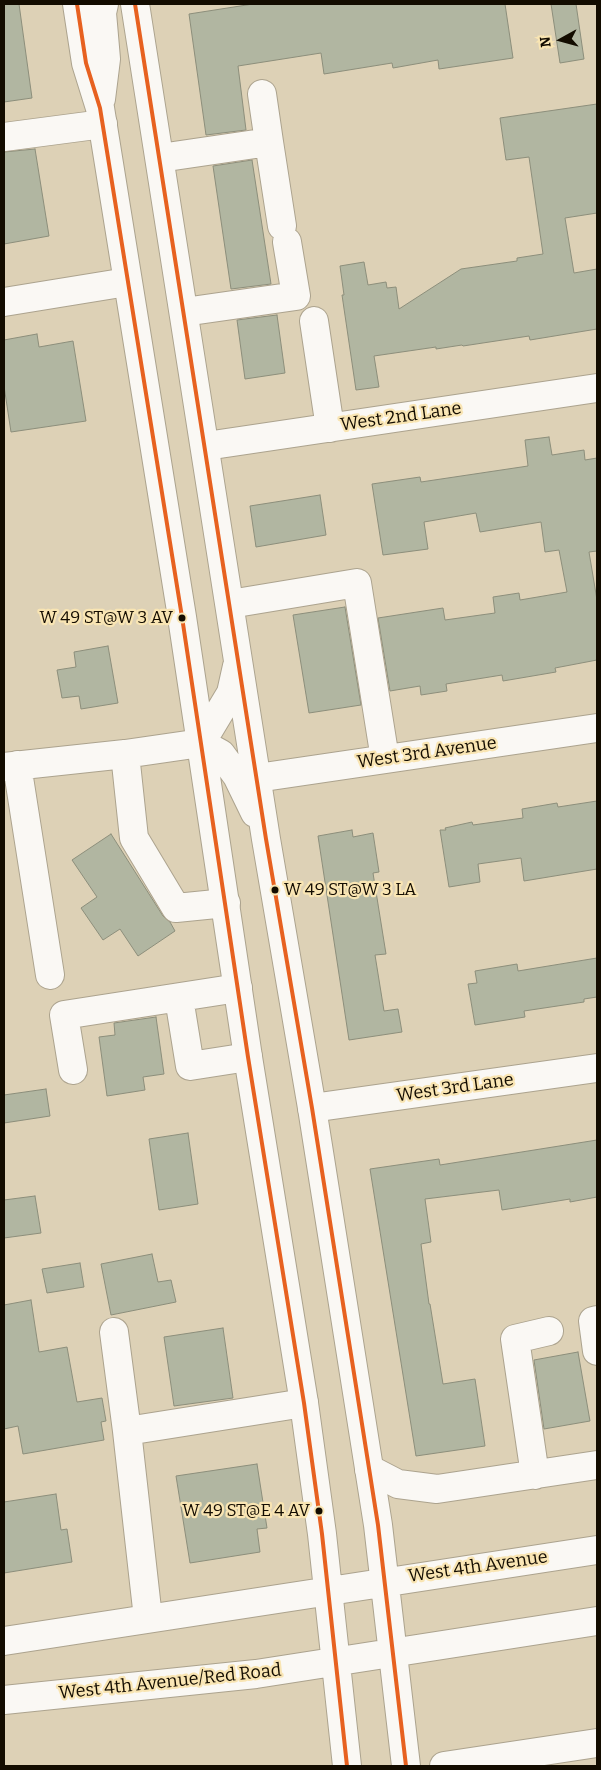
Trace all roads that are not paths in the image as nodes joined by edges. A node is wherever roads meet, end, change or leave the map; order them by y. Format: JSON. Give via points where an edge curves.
{"nodes":[{"id":1,"x":77,"y":4,"type":"edge"},
{"id":2,"x":104,"y":4,"type":"edge"},
{"id":3,"x":135,"y":4,"type":"edge"},
{"id":4,"x":262,"y":94,"type":"dead end"},
{"id":5,"x":102,"y":116,"type":"junction"},
{"id":6,"x":4,"y":137,"type":"edge"},
{"id":7,"x":269,"y":142,"type":"junction"},
{"id":8,"x":160,"y":158,"type":"junction"},
{"id":9,"x":127,"y":282,"type":"junction"},
{"id":10,"x":4,"y":302,"type":"edge"},
{"id":11,"x":184,"y":312,"type":"junction"},
{"id":12,"x":314,"y":321,"type":"dead end"},
{"id":13,"x":597,"y":388,"type":"edge"},
{"id":14,"x":330,"y":428,"type":"junction"},
{"id":15,"x":206,"y":446,"type":"junction"},
{"id":16,"x":230,"y":604,"type":"junction"},
{"id":17,"x":239,"y":660,"type":"junction"},
{"id":18,"x":597,"y":728,"type":"edge"},
{"id":19,"x":201,"y":742,"type":"junction"},
{"id":20,"x":125,"y":754,"type":"junction"},
{"id":21,"x":385,"y":759,"type":"junction"},
{"id":22,"x":10,"y":766,"type":"edge"},
{"id":23,"x":258,"y":778,"type":"junction"},
{"id":24,"x":266,"y":839,"type":"junction"},
{"id":25,"x":226,"y":903,"type":"junction"},
{"id":26,"x":50,"y":975,"type":"dead end"},
{"id":27,"x":238,"y":988,"type":"junction"},
{"id":28,"x":179,"y":998,"type":"junction"},
{"id":29,"x":248,"y":1057,"type":"junction"},
{"id":30,"x":597,"y":1068,"type":"edge"},
{"id":31,"x":73,"y":1070,"type":"dead end"},
{"id":32,"x":312,"y":1108,"type":"junction"},
{"id":33,"x":597,"y":1320,"type":"edge"},
{"id":34,"x":114,"y":1332,"type":"dead end"},
{"id":35,"x":549,"y":1332,"type":"dead end"},
{"id":36,"x":597,"y":1351,"type":"edge"},
{"id":37,"x":304,"y":1404,"type":"junction"},
{"id":38,"x":127,"y":1431,"type":"junction"},
{"id":39,"x":597,"y":1466,"type":"edge"},
{"id":40,"x":369,"y":1468,"type":"junction"},
{"id":41,"x":535,"y":1475,"type":"junction"},
{"id":42,"x":597,"y":1550,"type":"edge"},
{"id":43,"x":385,"y":1581,"type":"junction"},
{"id":44,"x":329,"y":1590,"type":"junction"},
{"id":45,"x":148,"y":1618,"type":"junction"},
{"id":46,"x":597,"y":1621,"type":"edge"},
{"id":47,"x":4,"y":1641,"type":"edge"},
{"id":48,"x":393,"y":1652,"type":"junction"},
{"id":49,"x":336,"y":1662,"type":"junction"},
{"id":50,"x":4,"y":1700,"type":"edge"},
{"id":51,"x":597,"y":1743,"type":"edge"},
{"id":52,"x":346,"y":1766,"type":"edge"},
{"id":53,"x":406,"y":1766,"type":"edge"},
{"id":54,"x":444,"y":1766,"type":"edge"}],
"edges":[{"from":1,"to":5,"type":"main road","via":[[86,62]]},
{"from":2,"to":5,"type":"main road","via":[[106,59]]},
{"from":3,"to":8,"type":"main road"},
{"from":4,"to":7,"type":"main road"},
{"from":5,"to":6,"type":"main road"},
{"from":5,"to":9,"type":"main road"},
{"from":7,"to":8,"type":"main road"},
{"from":7,"to":11,"type":"main road","via":[[296,296]]},
{"from":8,"to":11,"type":"main road"},
{"from":9,"to":10,"type":"main road"},
{"from":9,"to":19,"type":"main road"},
{"from":11,"to":15,"type":"main road"},
{"from":12,"to":14,"type":"main road"},
{"from":13,"to":14,"type":"main road","name":"West 2nd Lane"},
{"from":14,"to":15,"type":"main road","name":"West 2nd Lane"},
{"from":15,"to":16,"type":"main road"},
{"from":16,"to":17,"type":"main road"},
{"from":16,"to":21,"type":"main road","via":[[357,583]]},
{"from":17,"to":19,"type":"main road","via":[[231,692]]},
{"from":17,"to":23,"type":"main road"},
{"from":18,"to":21,"type":"main road","name":"West 3rd Avenue"},
{"from":19,"to":20,"type":"main road"},
{"from":19,"to":24,"type":"main road","via":[[221,754],[236,776]]},
{"from":19,"to":25,"type":"main road"},
{"from":20,"to":22,"type":"main road"},
{"from":20,"to":25,"type":"main road","via":[[134,838],[176,908]]},
{"from":21,"to":23,"type":"main road","name":"West 3rd Avenue"},
{"from":22,"to":26,"type":"main road"},
{"from":23,"to":24,"type":"main road"},
{"from":24,"to":32,"type":"main road"},
{"from":25,"to":27,"type":"main road"},
{"from":27,"to":28,"type":"main road"},
{"from":27,"to":29,"type":"main road"},
{"from":28,"to":29,"type":"main road","via":[[190,1066]]},
{"from":28,"to":31,"type":"main road","via":[[64,1016]]},
{"from":29,"to":37,"type":"main road"},
{"from":30,"to":32,"type":"main road","name":"West 3rd Lane"},
{"from":32,"to":40,"type":"main road"},
{"from":33,"to":36,"type":"main road","via":[[593,1321]]},
{"from":34,"to":38,"type":"main road"},
{"from":35,"to":41,"type":"main road","via":[[515,1339]]},
{"from":37,"to":38,"type":"main road"},
{"from":37,"to":44,"type":"main road"},
{"from":38,"to":45,"type":"main road"},
{"from":39,"to":41,"type":"main road"},
{"from":40,"to":41,"type":"main road","via":[[398,1484],[437,1489]]},
{"from":40,"to":43,"type":"main road"},
{"from":42,"to":43,"type":"main road","name":"West 4th Avenue"},
{"from":43,"to":44,"type":"main road","name":"West 4th Avenue"},
{"from":43,"to":48,"type":"main road"},
{"from":44,"to":45,"type":"main road"},
{"from":44,"to":49,"type":"main road"},
{"from":45,"to":47,"type":"main road"},
{"from":46,"to":48,"type":"main road"},
{"from":48,"to":49,"type":"main road"},
{"from":48,"to":53,"type":"main road"},
{"from":49,"to":50,"type":"main road","name":"West 4th Avenue/Red Road","via":[[256,1674]]},
{"from":49,"to":52,"type":"main road"},
{"from":51,"to":54,"type":"main road"}]}
